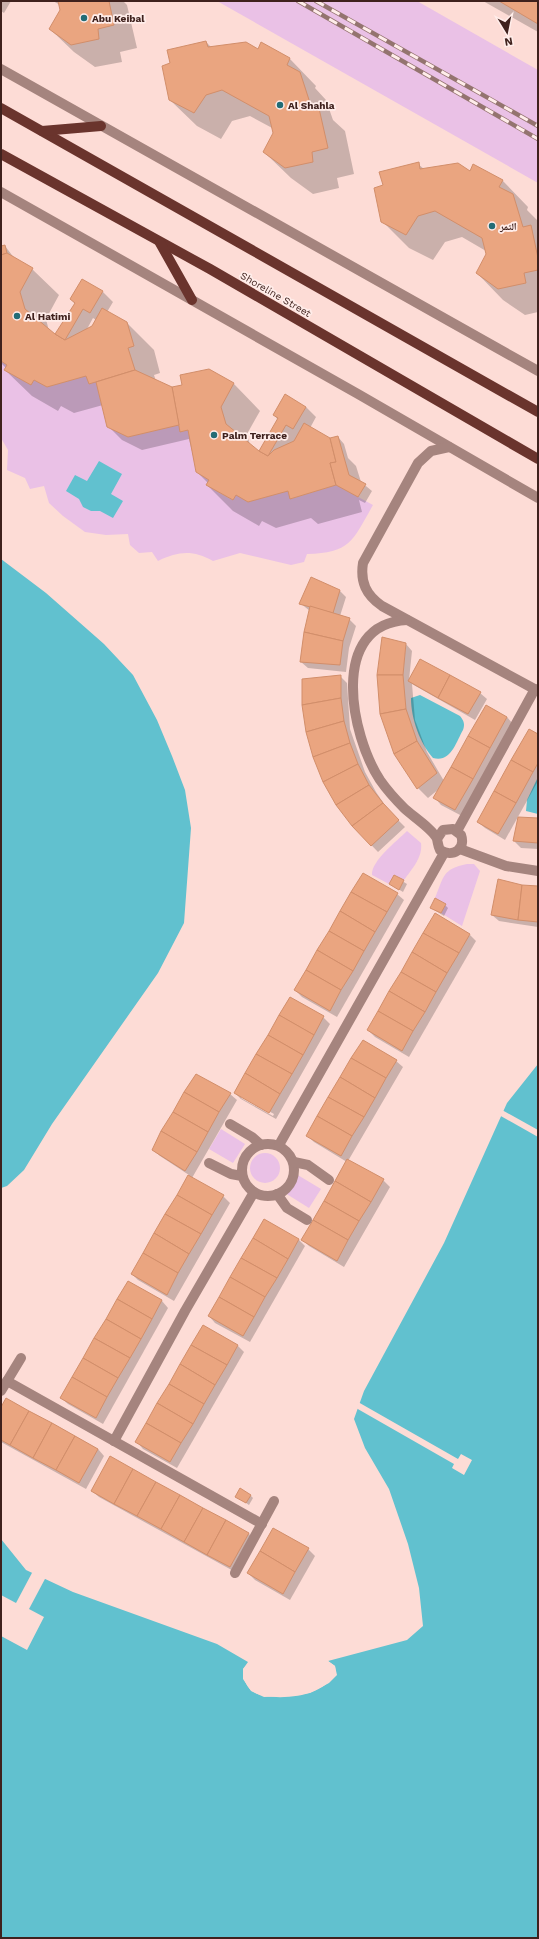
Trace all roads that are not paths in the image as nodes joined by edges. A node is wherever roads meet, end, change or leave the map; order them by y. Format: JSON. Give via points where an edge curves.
{"nodes":[{"id":1,"x":1,"y":69,"type":"edge"},
{"id":2,"x":1,"y":108,"type":"edge"},
{"id":3,"x":101,"y":126,"type":"junction"},
{"id":4,"x":42,"y":132,"type":"junction"},
{"id":5,"x":1,"y":154,"type":"edge"},
{"id":6,"x":1,"y":192,"type":"edge"},
{"id":7,"x":160,"y":243,"type":"junction"},
{"id":8,"x":192,"y":300,"type":"junction"},
{"id":9,"x":538,"y":371,"type":"edge"},
{"id":10,"x":536,"y":411,"type":"edge"},
{"id":11,"x":449,"y":447,"type":"junction"},
{"id":12,"x":538,"y":460,"type":"edge"},
{"id":13,"x":538,"y":498,"type":"edge"},
{"id":14,"x":407,"y":620,"type":"junction"},
{"id":15,"x":537,"y":690,"type":"edge"},
{"id":16,"x":457,"y":831,"type":"junction"},
{"id":17,"x":437,"y":839,"type":"junction"},
{"id":18,"x":460,"y":849,"type":"junction"},
{"id":19,"x":444,"y":853,"type":"junction"},
{"id":20,"x":538,"y":871,"type":"edge"},
{"id":21,"x":230,"y":1124,"type":"dead end"},
{"id":22,"x":261,"y":1145,"type":"junction"},
{"id":23,"x":279,"y":1146,"type":"junction"},
{"id":24,"x":294,"y":1162,"type":"junction"},
{"id":25,"x":209,"y":1163,"type":"dead end"},
{"id":26,"x":242,"y":1176,"type":"junction"},
{"id":27,"x":329,"y":1180,"type":"dead end"},
{"id":28,"x":254,"y":1192,"type":"junction"},
{"id":29,"x":278,"y":1194,"type":"junction"},
{"id":30,"x":307,"y":1220,"type":"dead end"},
{"id":31,"x":21,"y":1358,"type":"dead end"},
{"id":32,"x":8,"y":1381,"type":"junction"},
{"id":33,"x":1,"y":1391,"type":"edge"},
{"id":34,"x":114,"y":1441,"type":"junction"},
{"id":35,"x":274,"y":1501,"type":"dead end"},
{"id":36,"x":262,"y":1524,"type":"junction"},
{"id":37,"x":235,"y":1573,"type":"dead end"}],
"edges":[{"from":1,"to":3,"type":"street"},
{"from":2,"to":4,"type":"main road"},
{"from":3,"to":4,"type":"main road"},
{"from":3,"to":9,"type":"street","via":[[173,164]]},
{"from":4,"to":10,"type":"main road"},
{"from":5,"to":7,"type":"main road","name":"Shoreline Street"},
{"from":6,"to":8,"type":"street"},
{"from":7,"to":8,"type":"main road"},
{"from":7,"to":12,"type":"main road","name":"Shoreline Street","via":[[210,269]]},
{"from":8,"to":11,"type":"street"},
{"from":11,"to":13,"type":"street"},
{"from":11,"to":14,"type":"street","via":[[431,451],[418,463],[364,563],[362,580],[369,595],[382,606]]},
{"from":14,"to":15,"type":"street"},
{"from":14,"to":17,"type":"street","via":[[384,625],[371,634],[361,646],[355,672],[354,709],[363,746],[380,779],[395,799]]},
{"from":15,"to":16,"type":"street"},
{"from":16,"to":17,"type":"street","via":[[443,830]]},
{"from":16,"to":18,"type":"street","via":[[462,839]]},
{"from":17,"to":19,"type":"street","via":[[438,847]]},
{"from":18,"to":19,"type":"street","via":[[453,854]]},
{"from":18,"to":20,"type":"street","via":[[506,866]]},
{"from":19,"to":23,"type":"street"},
{"from":21,"to":22,"type":"street"},
{"from":22,"to":23,"type":"street","via":[[269,1143]]},
{"from":22,"to":26,"type":"street","via":[[245,1157]]},
{"from":23,"to":24,"type":"street","via":[[286,1150]]},
{"from":24,"to":27,"type":"street","via":[[308,1165]]},
{"from":24,"to":29,"type":"street","via":[[295,1174],[292,1182]]},
{"from":25,"to":26,"type":"street","via":[[231,1174]]},
{"from":26,"to":28,"type":"street"},
{"from":28,"to":29,"type":"street","via":[[262,1196]]},
{"from":28,"to":34,"type":"street"},
{"from":29,"to":30,"type":"street","via":[[287,1208]]},
{"from":31,"to":32,"type":"street"},
{"from":32,"to":33,"type":"street"},
{"from":32,"to":34,"type":"street"},
{"from":34,"to":36,"type":"street"},
{"from":35,"to":36,"type":"street"},
{"from":36,"to":37,"type":"street"}]}
